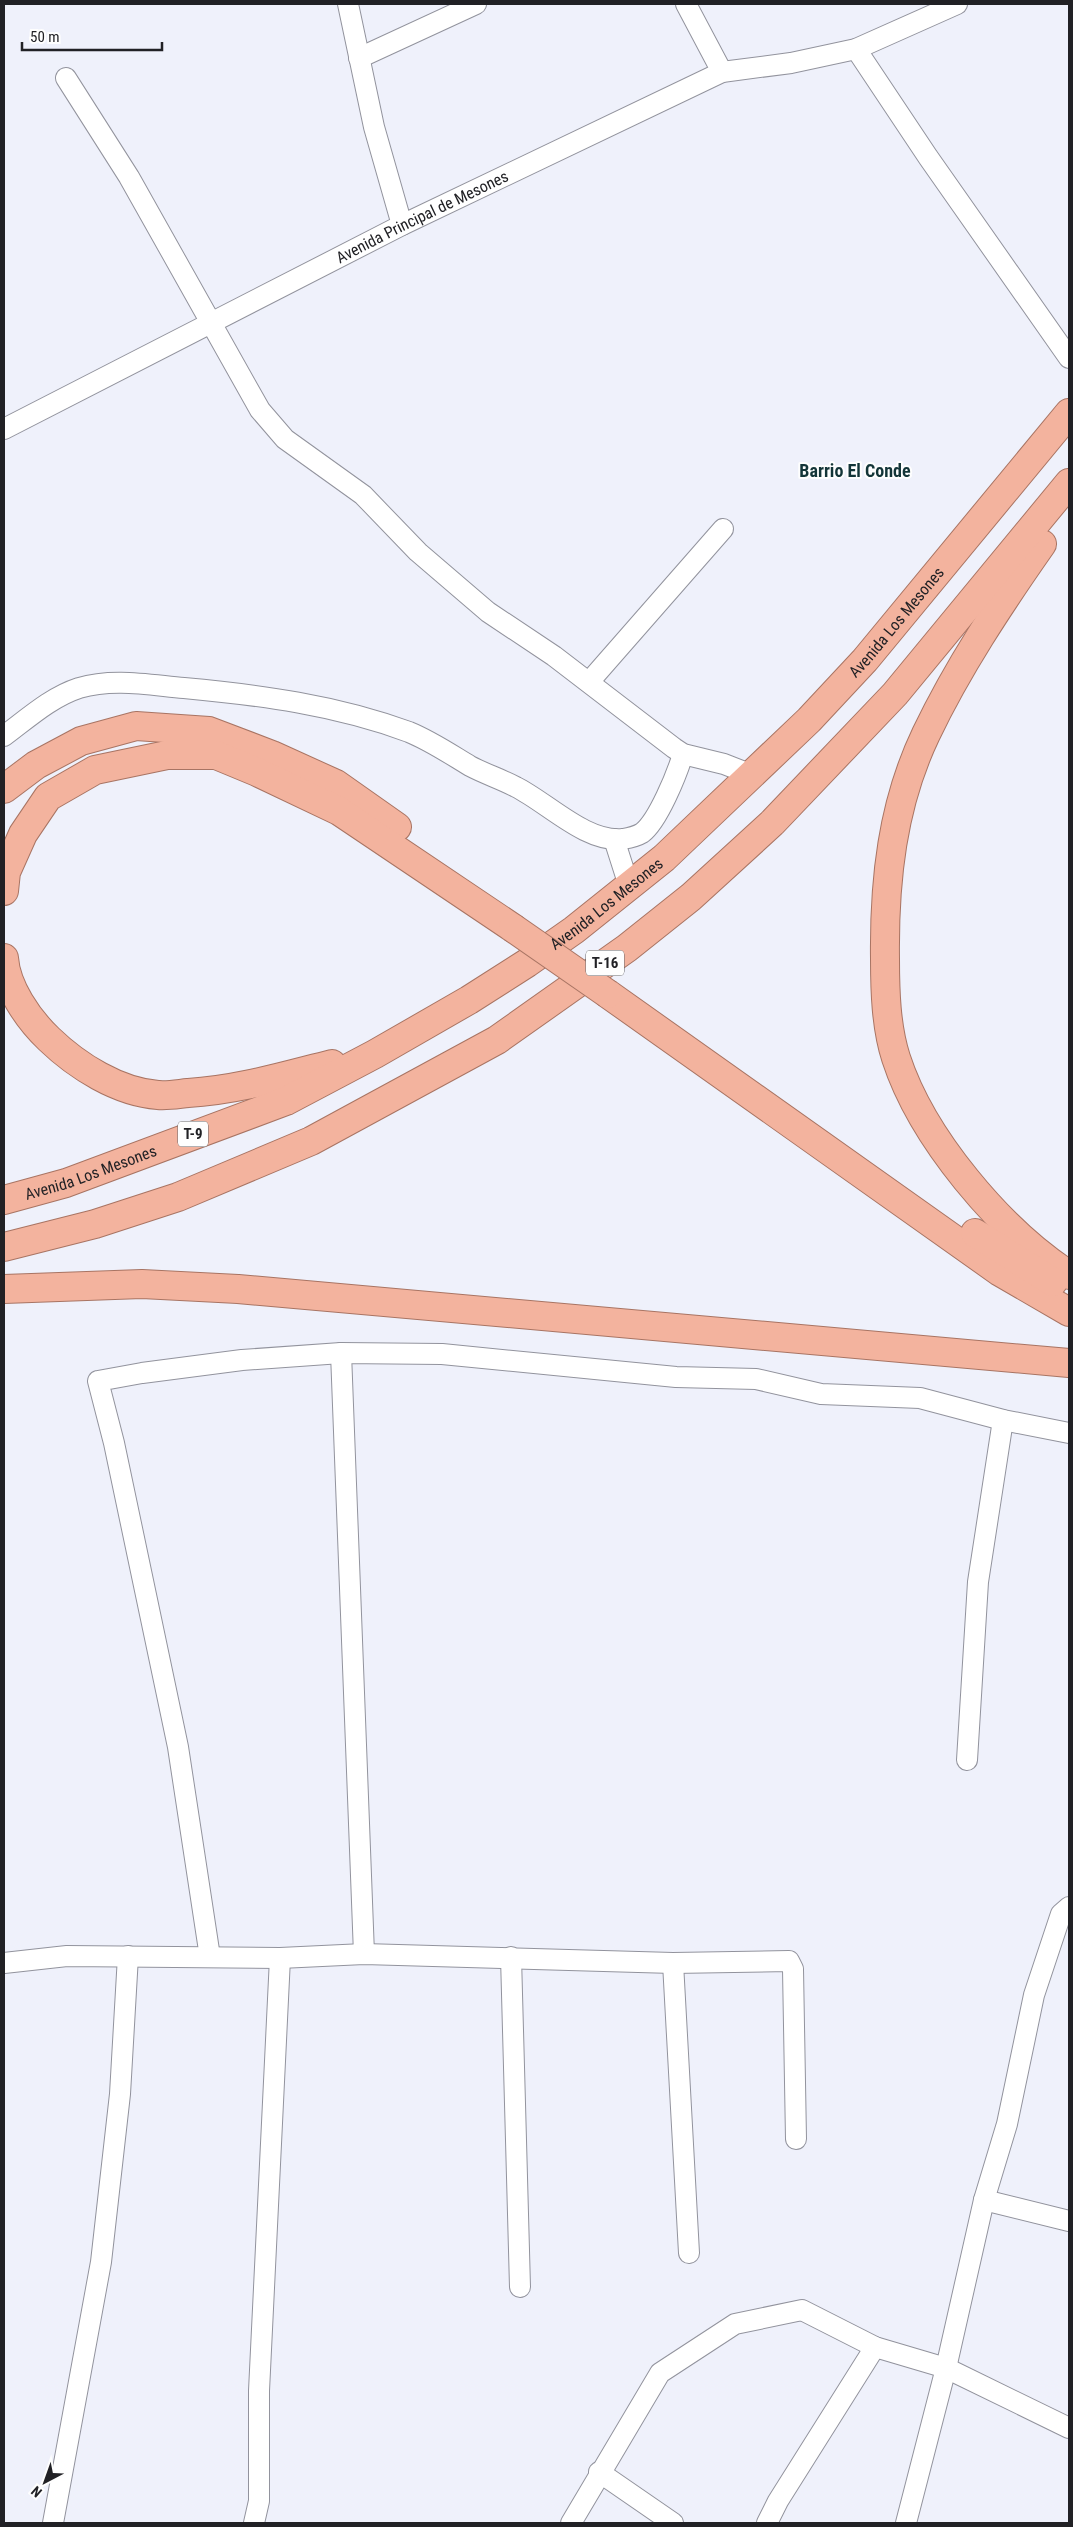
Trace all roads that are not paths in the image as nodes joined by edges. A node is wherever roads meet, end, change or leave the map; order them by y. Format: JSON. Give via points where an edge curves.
{"nodes":[{"id":1,"x":348,"y":4,"type":"edge"},
{"id":2,"x":476,"y":4,"type":"edge"},
{"id":3,"x":686,"y":4,"type":"edge"},
{"id":4,"x":958,"y":4,"type":"edge"},
{"id":5,"x":856,"y":49,"type":"junction"},
{"id":6,"x":359,"y":58,"type":"junction"},
{"id":7,"x":722,"y":72,"type":"junction"},
{"id":8,"x":66,"y":78,"type":"dead end"},
{"id":9,"x":402,"y":225,"type":"junction"},
{"id":10,"x":210,"y":322,"type":"junction"},
{"id":11,"x":1069,"y":358,"type":"edge"},
{"id":12,"x":1069,"y":413,"type":"edge"},
{"id":13,"x":4,"y":430,"type":"edge"},
{"id":14,"x":1069,"y":483,"type":"edge"},
{"id":15,"x":1069,"y":502,"type":"edge"},
{"id":16,"x":723,"y":529,"type":"dead end"},
{"id":17,"x":589,"y":682,"type":"junction"},
{"id":18,"x":4,"y":736,"type":"edge"},
{"id":19,"x":683,"y":754,"type":"junction"},
{"id":20,"x":752,"y":775,"type":"junction"},
{"id":21,"x":4,"y":789,"type":"edge"},
{"id":22,"x":614,"y":839,"type":"junction"},
{"id":23,"x":630,"y":886,"type":"junction"},
{"id":24,"x":4,"y":891,"type":"edge"},
{"id":25,"x":518,"y":923,"type":"junction"},
{"id":26,"x":4,"y":958,"type":"edge"},
{"id":27,"x":614,"y":989,"type":"junction"},
{"id":28,"x":375,"y":1054,"type":"junction"},
{"id":29,"x":4,"y":1200,"type":"edge"},
{"id":30,"x":4,"y":1247,"type":"edge"},
{"id":31,"x":1069,"y":1275,"type":"edge"},
{"id":32,"x":4,"y":1289,"type":"edge"},
{"id":33,"x":1069,"y":1291,"type":"edge"},
{"id":34,"x":1069,"y":1312,"type":"edge"},
{"id":35,"x":341,"y":1353,"type":"junction"},
{"id":36,"x":1069,"y":1363,"type":"edge"},
{"id":37,"x":1003,"y":1420,"type":"junction"},
{"id":38,"x":1069,"y":1433,"type":"edge"},
{"id":39,"x":967,"y":1760,"type":"dead end"},
{"id":40,"x":1069,"y":1907,"type":"edge"},
{"id":41,"x":364,"y":1954,"type":"junction"},
{"id":42,"x":128,"y":1956,"type":"junction"},
{"id":43,"x":210,"y":1957,"type":"junction"},
{"id":44,"x":511,"y":1957,"type":"junction"},
{"id":45,"x":280,"y":1958,"type":"junction"},
{"id":46,"x":4,"y":1963,"type":"edge"},
{"id":47,"x":673,"y":1963,"type":"junction"},
{"id":48,"x":796,"y":2139,"type":"dead end"},
{"id":49,"x":984,"y":2200,"type":"junction"},
{"id":50,"x":1069,"y":2221,"type":"edge"},
{"id":51,"x":689,"y":2253,"type":"dead end"},
{"id":52,"x":520,"y":2287,"type":"dead end"},
{"id":53,"x":875,"y":2347,"type":"junction"},
{"id":54,"x":946,"y":2368,"type":"junction"},
{"id":55,"x":1069,"y":2428,"type":"edge"},
{"id":56,"x":600,"y":2472,"type":"junction"},
{"id":57,"x":53,"y":2523,"type":"edge"},
{"id":58,"x":254,"y":2523,"type":"edge"},
{"id":59,"x":571,"y":2523,"type":"edge"},
{"id":60,"x":673,"y":2523,"type":"edge"},
{"id":61,"x":767,"y":2523,"type":"edge"},
{"id":62,"x":906,"y":2523,"type":"edge"}],
"edges":[{"from":1,"to":6,"type":"street"},
{"from":2,"to":6,"type":"street"},
{"from":3,"to":7,"type":"street"},
{"from":4,"to":5,"type":"street","name":"Avenida Principal de Mesones"},
{"from":5,"to":7,"type":"street","name":"Avenida Principal de Mesones"},
{"from":5,"to":11,"type":"street"},
{"from":6,"to":9,"type":"street","via":[[374,127]]},
{"from":7,"to":9,"type":"street","name":"Avenida Principal de Mesones"},
{"from":8,"to":10,"type":"street","via":[[128,177]]},
{"from":9,"to":10,"type":"street","name":"Avenida Principal de Mesones"},
{"from":10,"to":13,"type":"street","name":"Avenida Principal de Mesones"},
{"from":10,"to":17,"type":"street","via":[[260,410],[285,439],[363,495],[418,552],[488,612]]},
{"from":12,"to":20,"type":"highway","name":"Avenida Los Mesones","number":"T-16","via":[[864,660]]},
{"from":14,"to":30,"type":"highway","number":"T-16","via":[[889,700],[772,823],[691,897],[627,948],[498,1040],[311,1141],[178,1197],[95,1224]]},
{"from":15,"to":31,"type":"highway","via":[[977,641],[926,735],[893,832],[885,897],[885,931],[889,1025],[896,1058],[920,1112],[973,1188],[1010,1228]]},
{"from":16,"to":17,"type":"street"},
{"from":17,"to":19,"type":"street"},
{"from":18,"to":22,"type":"street","via":[[53,700],[92,685],[125,683],[271,697],[346,713],[410,733],[528,793],[580,828]]},
{"from":19,"to":20,"type":"street"},
{"from":19,"to":22,"type":"street","via":[[668,793],[648,825],[634,836]]},
{"from":20,"to":23,"type":"highway","name":"Avenida Los Mesones","number":"T-16"},
{"from":21,"to":25,"type":"highway","via":[[36,765],[81,741],[136,726],[209,731],[336,784]]},
{"from":22,"to":23,"type":"street"},
{"from":23,"to":28,"type":"highway","name":"Avenida Los Mesones","number":"T-16","via":[[527,963]]},
{"from":24,"to":25,"type":"highway","via":[[6,872],[23,834],[48,797],[95,770],[166,755],[216,755],[339,811]]},
{"from":25,"to":27,"type":"highway"},
{"from":26,"to":28,"type":"highway","via":[[5,974],[35,1026],[66,1055],[117,1085],[158,1095],[200,1092],[252,1085]]},
{"from":27,"to":33,"type":"highway","via":[[982,1239]]},
{"from":27,"to":34,"type":"highway","via":[[1000,1272]]},
{"from":28,"to":29,"type":"highway","name":"Avenida Los Mesones","number":"T-9","via":[[286,1100],[66,1183]]},
{"from":32,"to":36,"type":"highway","via":[[142,1284],[238,1289]]},
{"from":35,"to":37,"type":"street","via":[[442,1354],[676,1377],[756,1378],[821,1394],[920,1398]]},
{"from":35,"to":41,"type":"street"},
{"from":35,"to":43,"type":"street","via":[[242,1360],[98,1381],[178,1747]]},
{"from":37,"to":38,"type":"street"},
{"from":37,"to":39,"type":"street","via":[[978,1582]]},
{"from":40,"to":49,"type":"street","via":[[1061,1914],[1034,1995],[1007,2124]]},
{"from":41,"to":44,"type":"street"},
{"from":41,"to":45,"type":"street"},
{"from":42,"to":43,"type":"street"},
{"from":42,"to":46,"type":"street","via":[[67,1956]]},
{"from":42,"to":57,"type":"street","via":[[120,2094],[101,2262]]},
{"from":43,"to":45,"type":"street"},
{"from":44,"to":47,"type":"street"},
{"from":44,"to":52,"type":"street"},
{"from":45,"to":58,"type":"street","via":[[259,2391],[259,2500]]},
{"from":47,"to":48,"type":"street","via":[[789,1961],[793,1969]]},
{"from":47,"to":51,"type":"street"},
{"from":49,"to":50,"type":"street"},
{"from":49,"to":54,"type":"street"},
{"from":53,"to":54,"type":"street"},
{"from":53,"to":56,"type":"street","via":[[802,2310],[735,2324],[660,2373]]},
{"from":53,"to":61,"type":"street"},
{"from":54,"to":55,"type":"street"},
{"from":54,"to":62,"type":"street"},
{"from":56,"to":59,"type":"street"},
{"from":56,"to":60,"type":"street"}]}
